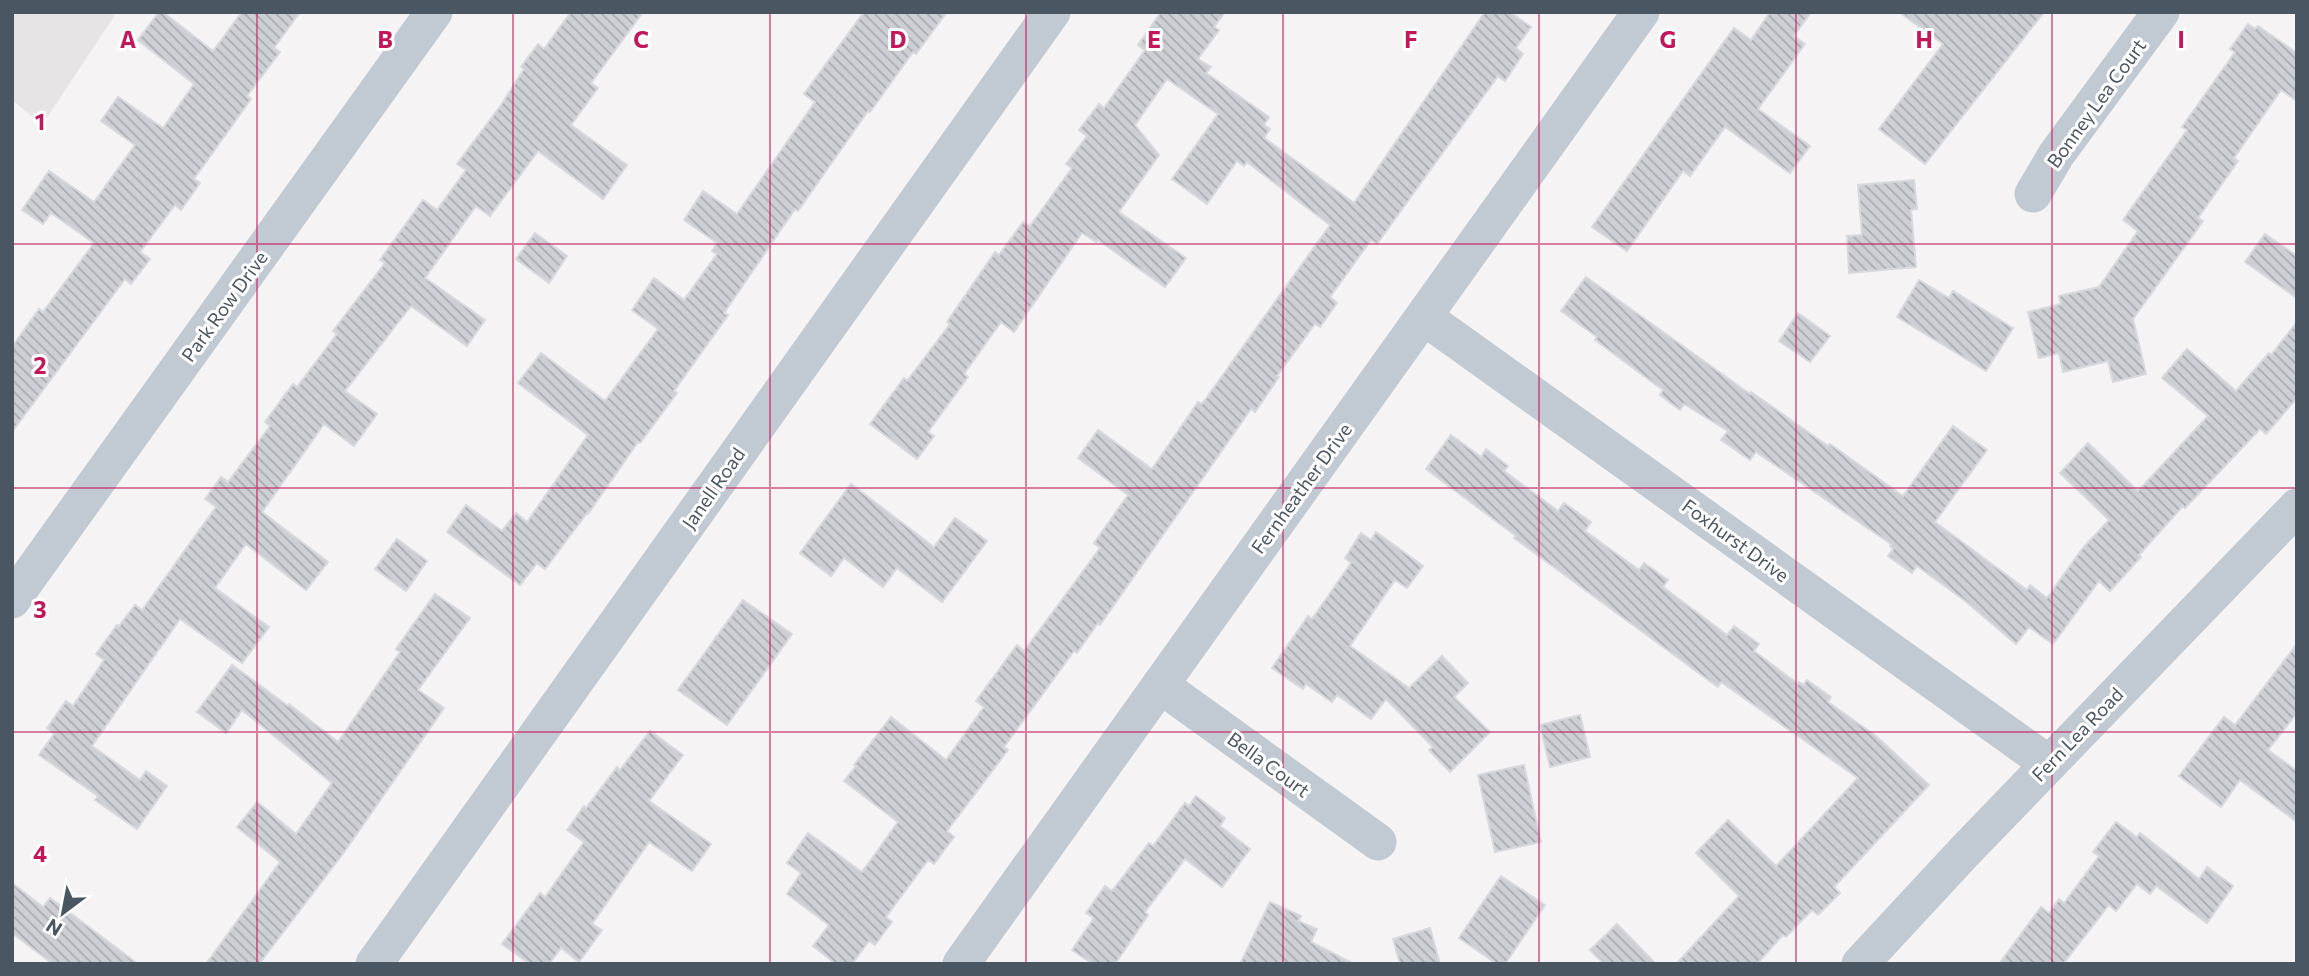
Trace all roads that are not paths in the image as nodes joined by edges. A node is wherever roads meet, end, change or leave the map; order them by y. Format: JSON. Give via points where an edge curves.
{"nodes":[{"id":1,"x":434,"y":12,"type":"edge"},
{"id":2,"x":1052,"y":12,"type":"edge"},
{"id":3,"x":1642,"y":12,"type":"edge"},
{"id":4,"x":2161,"y":12,"type":"edge"},
{"id":5,"x":2033,"y":194,"type":"dead end"},
{"id":6,"x":1424,"y":317,"type":"junction"},
{"id":7,"x":2297,"y":507,"type":"edge"},
{"id":8,"x":12,"y":600,"type":"edge"},
{"id":9,"x":1160,"y":685,"type":"junction"},
{"id":10,"x":2049,"y":764,"type":"junction"},
{"id":11,"x":1378,"y":842,"type":"dead end"},
{"id":12,"x":374,"y":964,"type":"edge"},
{"id":13,"x":961,"y":964,"type":"edge"},
{"id":14,"x":1860,"y":964,"type":"edge"}],
"edges":[{"from":1,"to":8,"type":"street","name":"Park Row Drive"},
{"from":2,"to":12,"type":"street","name":"Janell Road"},
{"from":3,"to":6,"type":"street","name":"Fernheather Drive"},
{"from":4,"to":5,"type":"street","name":"Bonney Lea Court","via":[[2056,155]]},
{"from":6,"to":9,"type":"street","name":"Fernheather Drive"},
{"from":6,"to":10,"type":"street","name":"Foxhurst Drive"},
{"from":7,"to":10,"type":"street","name":"Fern Lea Road"},
{"from":9,"to":11,"type":"street","name":"Bella Court"},
{"from":9,"to":13,"type":"street","name":"Fernheather Drive"},
{"from":10,"to":14,"type":"street","name":"Fern Lea Road"}]}
